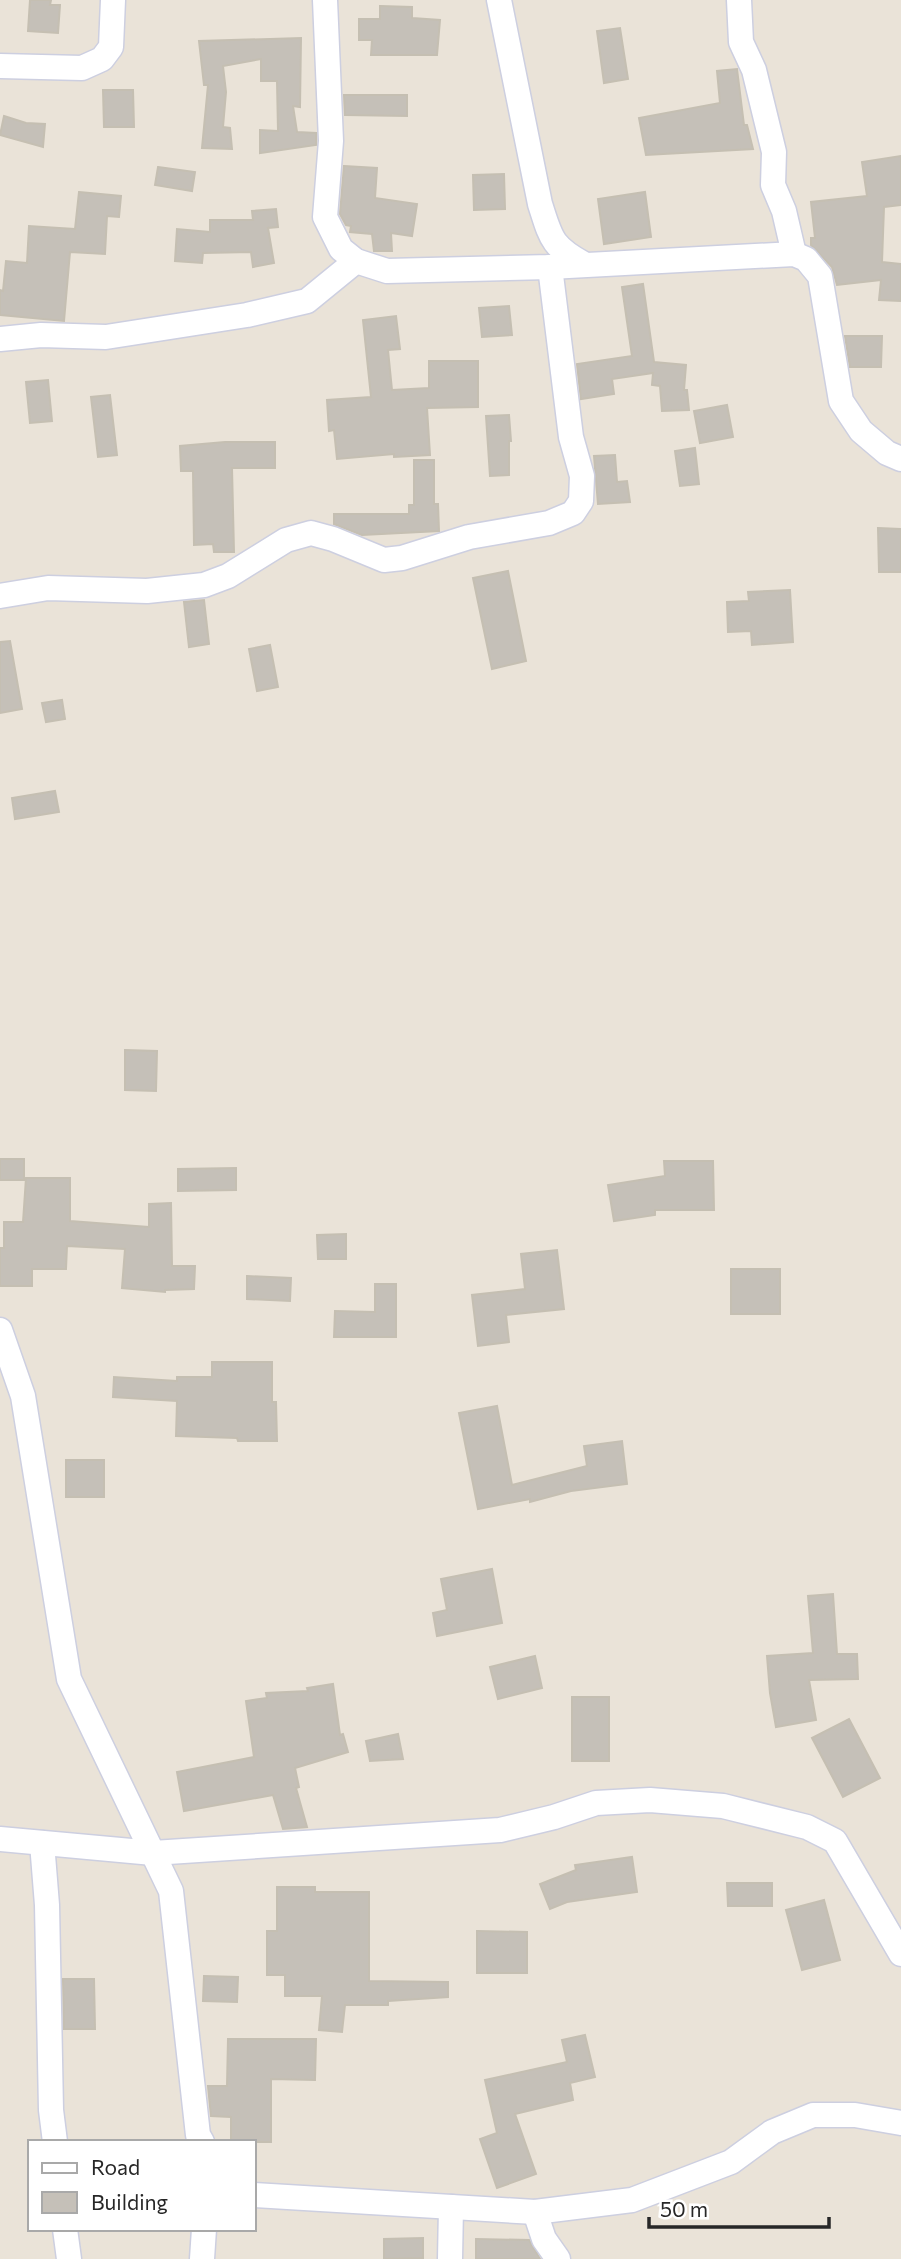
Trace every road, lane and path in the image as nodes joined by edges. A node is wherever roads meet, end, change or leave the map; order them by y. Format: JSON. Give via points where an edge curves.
{"nodes":[{"id":1,"x":113,"y":0,"type":"edge"},
{"id":2,"x":325,"y":0,"type":"edge"},
{"id":3,"x":499,"y":0,"type":"edge"},
{"id":4,"x":739,"y":0,"type":"edge"},
{"id":5,"x":0,"y":66,"type":"edge"},
{"id":6,"x":794,"y":254,"type":"junction"},
{"id":7,"x":356,"y":261,"type":"junction"},
{"id":8,"x":584,"y":264,"type":"junction"},
{"id":9,"x":550,"y":267,"type":"junction"},
{"id":10,"x":0,"y":339,"type":"edge"},
{"id":11,"x":901,"y":459,"type":"edge"},
{"id":12,"x":0,"y":596,"type":"edge"},
{"id":13,"x":0,"y":1330,"type":"edge"},
{"id":14,"x":0,"y":1839,"type":"edge"},
{"id":15,"x":43,"y":1843,"type":"junction"},
{"id":16,"x":153,"y":1853,"type":"junction"},
{"id":17,"x":901,"y":1954,"type":"edge"},
{"id":18,"x":901,"y":2123,"type":"edge"},
{"id":19,"x":55,"y":2140,"type":"edge"},
{"id":20,"x":201,"y":2140,"type":"edge"},
{"id":21,"x":256,"y":2195,"type":"edge"},
{"id":22,"x":451,"y":2207,"type":"junction"},
{"id":23,"x":535,"y":2212,"type":"junction"},
{"id":24,"x":65,"y":2231,"type":"edge"},
{"id":25,"x":204,"y":2231,"type":"edge"},
{"id":26,"x":69,"y":2259,"type":"edge"},
{"id":27,"x":202,"y":2259,"type":"edge"},
{"id":28,"x":450,"y":2259,"type":"edge"},
{"id":29,"x":558,"y":2259,"type":"edge"}],
"edges":[{"from":1,"to":5,"type":"street","via":[[111,47],[102,59],[82,68]]},
{"from":2,"to":7,"type":"street","via":[[331,141],[325,217],[341,248]]},
{"from":3,"to":8,"type":"street","via":[[549,234],[563,252]]},
{"from":4,"to":6,"type":"street","via":[[741,42],[754,70],[774,152],[773,185]]},
{"from":6,"to":8,"type":"street"},
{"from":6,"to":11,"type":"street","via":[[806,259],[820,276],[841,401],[861,431]]},
{"from":7,"to":9,"type":"street","via":[[387,271]]},
{"from":7,"to":10,"type":"street","via":[[307,301],[247,315],[106,337]]},
{"from":8,"to":9,"type":"street"},
{"from":9,"to":12,"type":"street","via":[[571,437],[582,476],[581,501],[573,513],[549,523],[470,537],[402,558],[384,560],[311,533],[286,540],[228,576],[204,585],[147,591],[48,588]]},
{"from":13,"to":16,"type":"street","via":[[23,1396],[69,1679]]},
{"from":14,"to":15,"type":"street"},
{"from":15,"to":16,"type":"street"},
{"from":15,"to":19,"type":"street"},
{"from":16,"to":17,"type":"street","via":[[500,1830],[596,1803],[723,1806],[807,1827],[835,1841]]},
{"from":16,"to":20,"type":"street","via":[[172,1891]]},
{"from":18,"to":23,"type":"street","via":[[855,2115],[813,2115],[772,2132],[731,2162],[632,2200]]},
{"from":21,"to":22,"type":"street"},
{"from":22,"to":23,"type":"street"},
{"from":22,"to":28,"type":"street"},
{"from":23,"to":29,"type":"street","via":[[544,2239]]},
{"from":24,"to":26,"type":"street"},
{"from":25,"to":27,"type":"street"}]}
